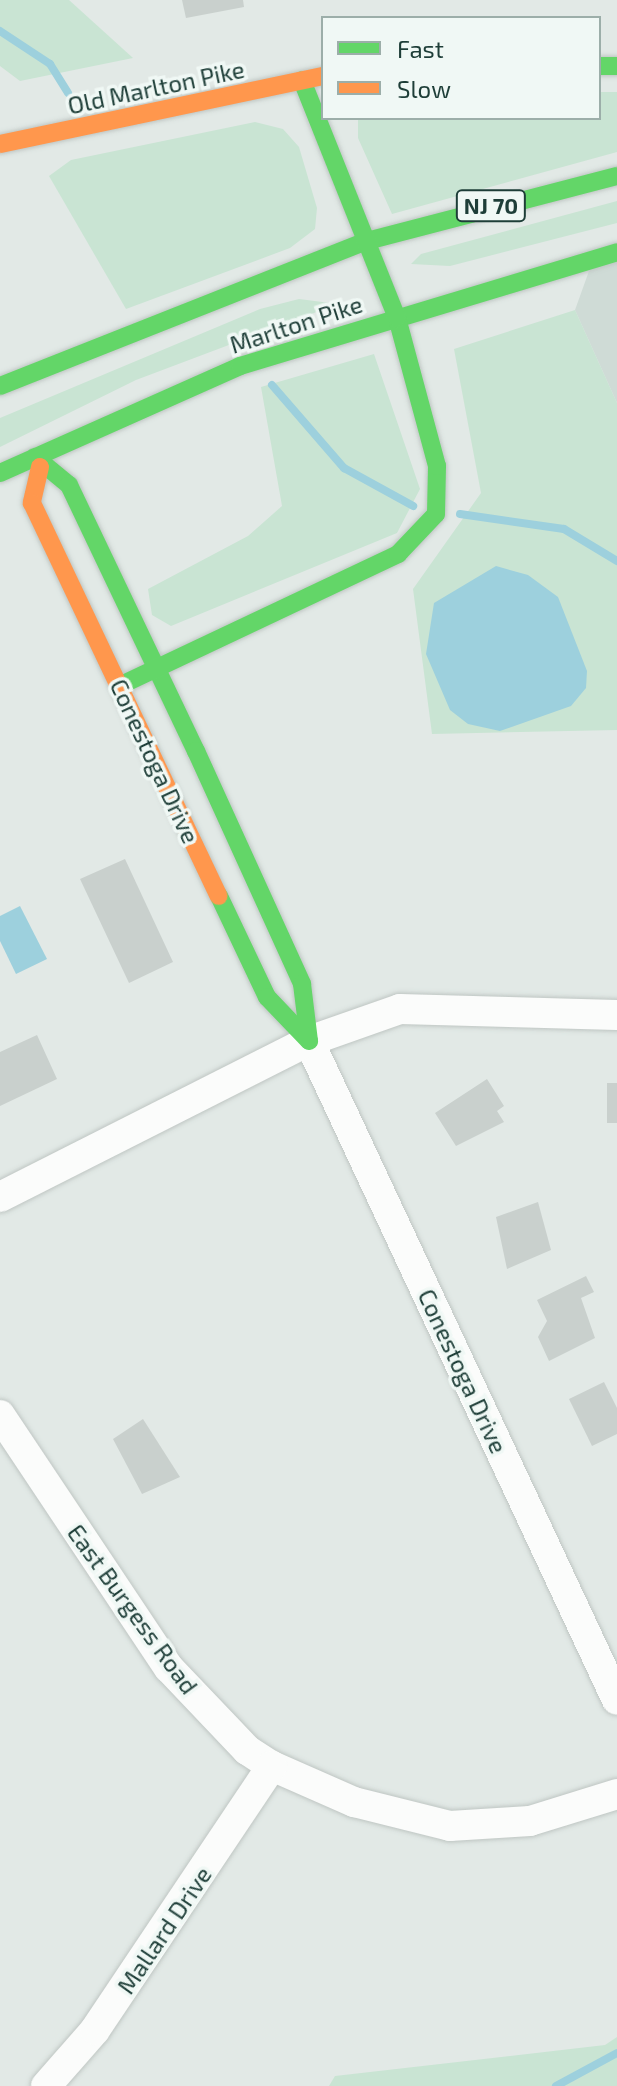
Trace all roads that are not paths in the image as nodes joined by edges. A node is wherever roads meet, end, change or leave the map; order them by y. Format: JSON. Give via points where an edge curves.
{"nodes":[{"id":1,"x":321,"y":76,"type":"edge"},
{"id":2,"x":302,"y":80,"type":"junction"},
{"id":3,"x":0,"y":144,"type":"edge"},
{"id":4,"x":617,"y":176,"type":"edge"},
{"id":5,"x":367,"y":241,"type":"junction"},
{"id":6,"x":617,"y":252,"type":"edge"},
{"id":7,"x":397,"y":318,"type":"junction"},
{"id":8,"x":0,"y":386,"type":"edge"},
{"id":9,"x":37,"y":462,"type":"junction"},
{"id":10,"x":0,"y":473,"type":"edge"},
{"id":11,"x":158,"y":670,"type":"junction"},
{"id":12,"x":119,"y":686,"type":"junction"},
{"id":13,"x":617,"y":1015,"type":"edge"},
{"id":14,"x":309,"y":1041,"type":"junction"},
{"id":15,"x":0,"y":1197,"type":"edge"},
{"id":16,"x":0,"y":1415,"type":"edge"},
{"id":17,"x":617,"y":1700,"type":"edge"},
{"id":18,"x":272,"y":1766,"type":"junction"},
{"id":19,"x":617,"y":1794,"type":"edge"},
{"id":20,"x":46,"y":2086,"type":"edge"}],
"edges":[{"from":1,"to":2,"type":"main road","name":"Old Marlton Pike"},
{"from":2,"to":3,"type":"main road","name":"Old Marlton Pike"},
{"from":2,"to":5,"type":"main road"},
{"from":4,"to":5,"type":"main road","name":"Marlton Pike","number":"NJ 70"},
{"from":5,"to":7,"type":"main road"},
{"from":5,"to":8,"type":"main road","name":"Marlton Pike","number":"NJ 70"},
{"from":6,"to":7,"type":"main road","name":"Marlton Pike"},
{"from":7,"to":9,"type":"main road","name":"Marlton Pike","via":[[240,366]]},
{"from":7,"to":11,"type":"main road","via":[[440,484],[428,529],[398,554]]},
{"from":9,"to":10,"type":"main road","name":"Marlton Pike"},
{"from":9,"to":11,"type":"main road","name":"Conestoga Drive","via":[[69,485]]},
{"from":9,"to":12,"type":"main road","name":"Conestoga Drive","via":[[32,503]]},
{"from":11,"to":12,"type":"main road"},
{"from":11,"to":14,"type":"main road","name":"Conestoga Drive","via":[[302,984]]},
{"from":12,"to":14,"type":"main road","name":"Conestoga Drive","via":[[267,997]]},
{"from":13,"to":14,"type":"street","via":[[400,1009]]},
{"from":14,"to":15,"type":"street"},
{"from":14,"to":17,"type":"street","name":"Conestoga Drive"},
{"from":16,"to":18,"type":"street","name":"East Burgess Road","via":[[169,1668],[247,1750]]},
{"from":18,"to":19,"type":"street","name":"East Burgess Road","via":[[403,1818],[450,1826],[530,1821]]},
{"from":18,"to":20,"type":"street","name":"Mallard Drive","via":[[95,2030]]}]}
